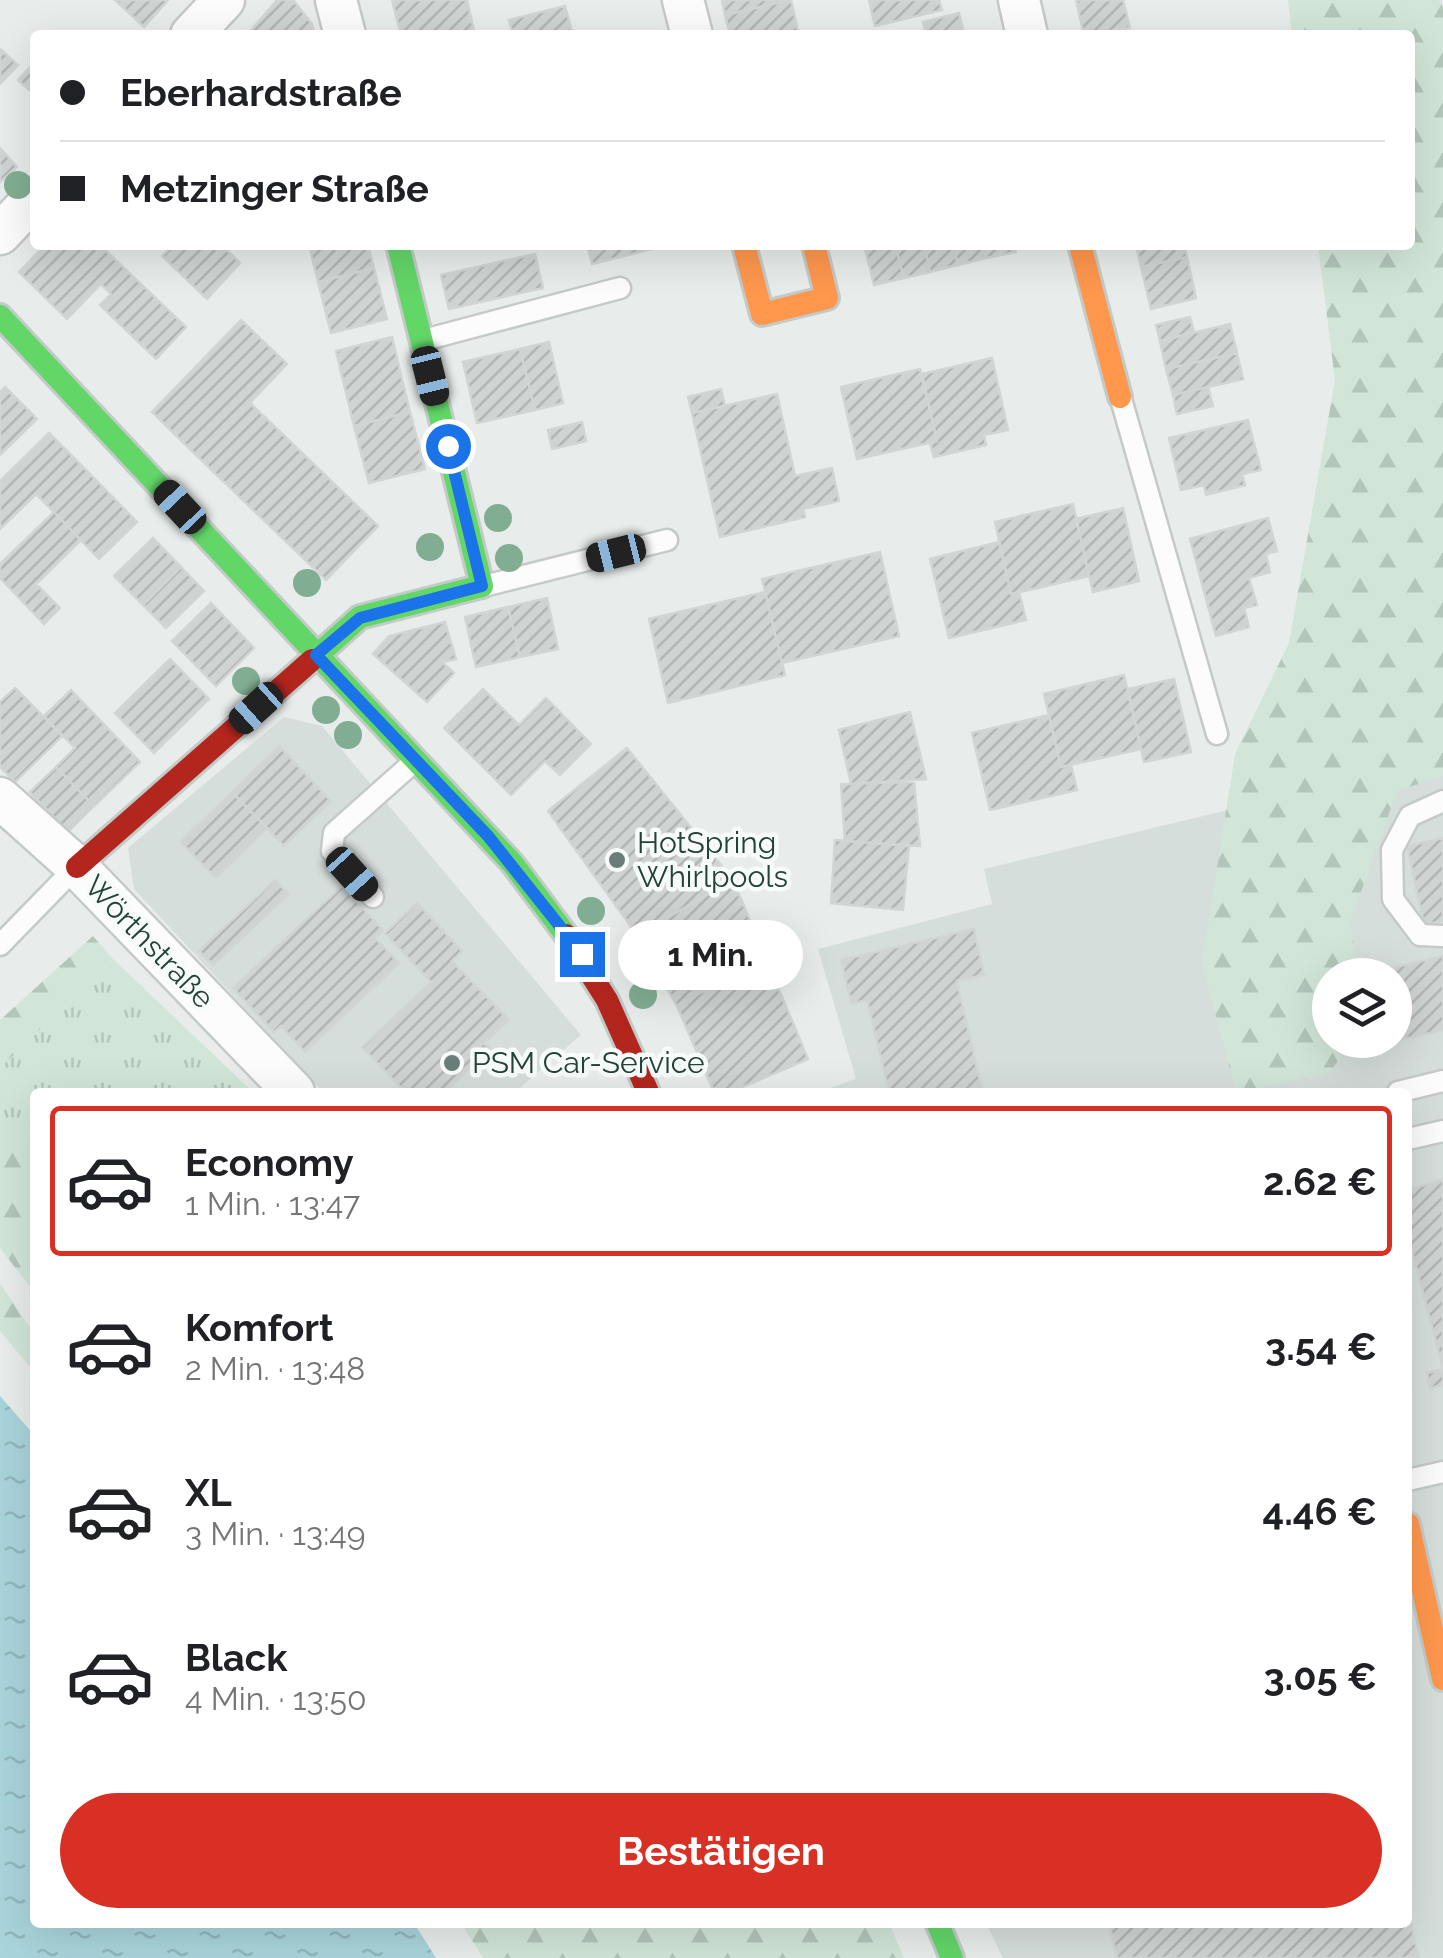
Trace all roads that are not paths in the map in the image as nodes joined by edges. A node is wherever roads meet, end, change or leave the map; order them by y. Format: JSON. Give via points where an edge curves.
{"nodes":[{"id":1,"x":224,"y":0,"type":"edge"},
{"id":2,"x":336,"y":0,"type":"edge"},
{"id":3,"x":683,"y":0,"type":"edge"},
{"id":4,"x":1018,"y":0,"type":"edge"},
{"id":5,"x":196,"y":30,"type":"edge"},
{"id":6,"x":344,"y":30,"type":"edge"},
{"id":7,"x":691,"y":30,"type":"edge"},
{"id":8,"x":1026,"y":30,"type":"edge"},
{"id":9,"x":30,"y":203,"type":"edge"},
{"id":10,"x":0,"y":234,"type":"edge"},
{"id":11,"x":399,"y":250,"type":"edge"},
{"id":12,"x":745,"y":250,"type":"edge"},
{"id":13,"x":815,"y":250,"type":"edge"},
{"id":14,"x":1081,"y":250,"type":"edge"},
{"id":15,"x":620,"y":288,"type":"dead end"},
{"id":16,"x":0,"y":316,"type":"edge"},
{"id":17,"x":422,"y":341,"type":"junction"},
{"id":18,"x":1120,"y":397,"type":"joint"},
{"id":19,"x":667,"y":540,"type":"dead end"},
{"id":20,"x":482,"y":586,"type":"junction"},
{"id":21,"x":316,"y":655,"type":"junction"},
{"id":22,"x":1217,"y":734,"type":"dead end"},
{"id":23,"x":418,"y":759,"type":"junction"},
{"id":24,"x":0,"y":798,"type":"edge"},
{"id":25,"x":1443,"y":801,"type":"edge"},
{"id":26,"x":77,"y":867,"type":"junction"},
{"id":27,"x":372,"y":897,"type":"dead end"},
{"id":28,"x":1443,"y":936,"type":"edge"},
{"id":29,"x":0,"y":945,"type":"edge"},
{"id":30,"x":1443,"y":1081,"type":"edge"},
{"id":31,"x":290,"y":1088,"type":"edge"},
{"id":32,"x":646,"y":1088,"type":"edge"},
{"id":33,"x":1412,"y":1089,"type":"edge"},
{"id":34,"x":1443,"y":1131,"type":"edge"},
{"id":35,"x":1412,"y":1138,"type":"edge"},
{"id":36,"x":1443,"y":1472,"type":"edge"},
{"id":37,"x":1412,"y":1479,"type":"edge"},
{"id":38,"x":1412,"y":1542,"type":"edge"},
{"id":39,"x":1443,"y":1678,"type":"edge"},
{"id":40,"x":940,"y":1928,"type":"edge"},
{"id":41,"x":952,"y":1958,"type":"edge"}],
"edges":[{"from":1,"to":5,"type":"street"},
{"from":2,"to":6,"type":"street"},
{"from":3,"to":7,"type":"street"},
{"from":4,"to":8,"type":"street"},
{"from":9,"to":10,"type":"street"},
{"from":11,"to":17,"type":"street"},
{"from":12,"to":13,"type":"street","via":[[762,314],[826,298]]},
{"from":14,"to":18,"type":"street"},
{"from":15,"to":17,"type":"lane"},
{"from":16,"to":21,"type":"street"},
{"from":17,"to":20,"type":"street"},
{"from":18,"to":22,"type":"lane"},
{"from":19,"to":20,"type":"lane"},
{"from":20,"to":21,"type":"street","via":[[360,618]]},
{"from":21,"to":23,"type":"street"},
{"from":21,"to":26,"type":"street"},
{"from":23,"to":27,"type":"lane","via":[[334,834],[332,852]]},
{"from":23,"to":32,"type":"street","via":[[564,926],[600,982]]},
{"from":24,"to":26,"type":"street","name":"Wörthstraße"},
{"from":25,"to":28,"type":"lane","via":[[1410,816],[1392,850],[1393,900],[1420,935]]},
{"from":26,"to":29,"type":"lane"},
{"from":26,"to":31,"type":"street","name":"Wörthstraße"},
{"from":30,"to":33,"type":"lane"},
{"from":34,"to":35,"type":"lane"},
{"from":36,"to":37,"type":"lane"},
{"from":38,"to":39,"type":"street"},
{"from":40,"to":41,"type":"street"}]}
